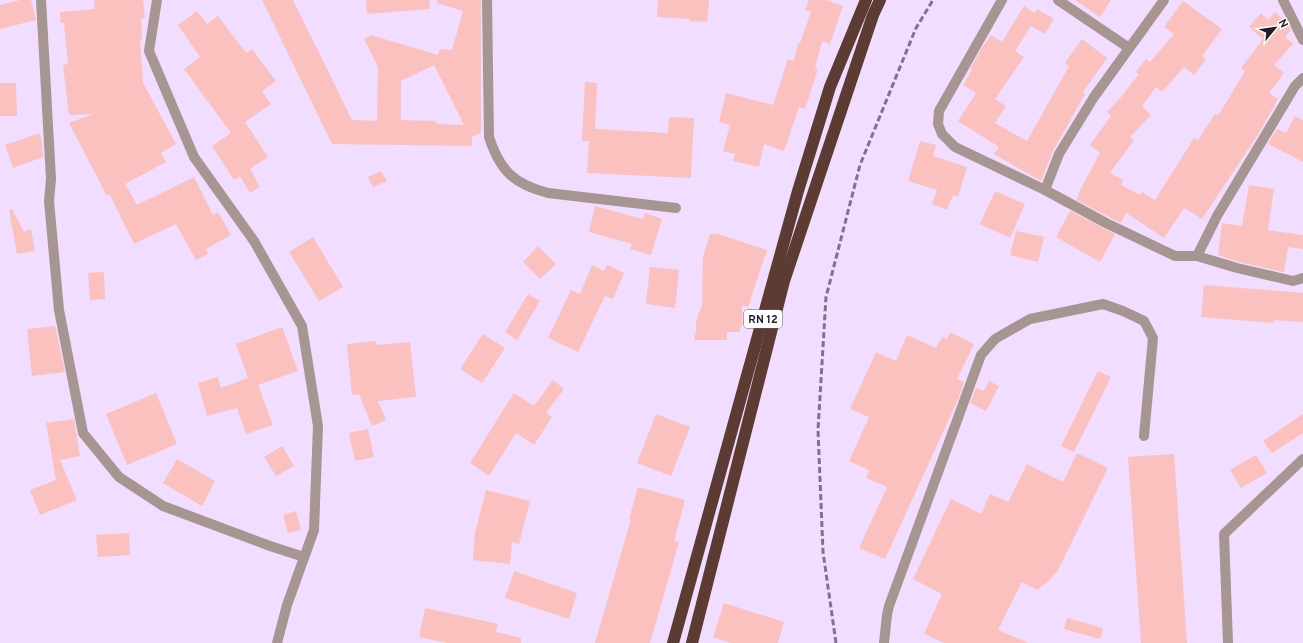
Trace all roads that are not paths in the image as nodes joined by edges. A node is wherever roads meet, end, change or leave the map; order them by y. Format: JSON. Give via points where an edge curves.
{"nodes":[{"id":1,"x":41,"y":0,"type":"edge"},
{"id":2,"x":157,"y":0,"type":"edge"},
{"id":3,"x":487,"y":0,"type":"edge"},
{"id":4,"x":866,"y":0,"type":"edge"},
{"id":5,"x":880,"y":0,"type":"edge"},
{"id":6,"x":1002,"y":0,"type":"edge"},
{"id":7,"x":1058,"y":0,"type":"edge"},
{"id":8,"x":1164,"y":0,"type":"edge"},
{"id":9,"x":1283,"y":0,"type":"edge"},
{"id":10,"x":1303,"y":40,"type":"edge"},
{"id":11,"x":1129,"y":48,"type":"junction"},
{"id":12,"x":1303,"y":78,"type":"edge"},
{"id":13,"x":1045,"y":190,"type":"junction"},
{"id":14,"x":676,"y":208,"type":"dead end"},
{"id":15,"x":1197,"y":256,"type":"junction"},
{"id":16,"x":1303,"y":278,"type":"edge"},
{"id":17,"x":1144,"y":436,"type":"dead end"},
{"id":18,"x":1303,"y":459,"type":"edge"},
{"id":19,"x":304,"y":557,"type":"junction"},
{"id":20,"x":278,"y":643,"type":"edge"},
{"id":21,"x":673,"y":643,"type":"edge"},
{"id":22,"x":693,"y":643,"type":"edge"},
{"id":23,"x":884,"y":643,"type":"edge"},
{"id":24,"x":1228,"y":643,"type":"edge"}],
"edges":[{"from":1,"to":19,"type":"street","via":[[51,179],[49,201],[59,310],[83,434],[118,477],[163,506]]},
{"from":2,"to":19,"type":"street","via":[[149,51],[194,157],[254,241],[302,326],[318,426],[314,530]]},
{"from":3,"to":14,"type":"street","via":[[489,137],[494,154],[504,168],[516,180],[548,193]]},
{"from":4,"to":21,"type":"highway","number":"RN 12","via":[[830,87],[796,199]]},
{"from":5,"to":22,"type":"highway","number":"RN 12","via":[[784,281]]},
{"from":6,"to":13,"type":"street","via":[[938,111],[938,124],[942,134],[955,147]]},
{"from":7,"to":11,"type":"street"},
{"from":8,"to":11,"type":"street"},
{"from":9,"to":10,"type":"street"},
{"from":11,"to":13,"type":"street","via":[[1094,97],[1060,154]]},
{"from":12,"to":15,"type":"street","via":[[1295,86],[1221,210]]},
{"from":13,"to":15,"type":"street","via":[[1175,256]]},
{"from":15,"to":16,"type":"street","via":[[1293,281]]},
{"from":17,"to":23,"type":"street","via":[[1153,338],[1144,321],[1103,304],[1030,319],[995,339],[981,355],[943,458],[889,606]]},
{"from":18,"to":24,"type":"street","via":[[1224,534]]},
{"from":19,"to":20,"type":"street","via":[[287,605]]}]}
